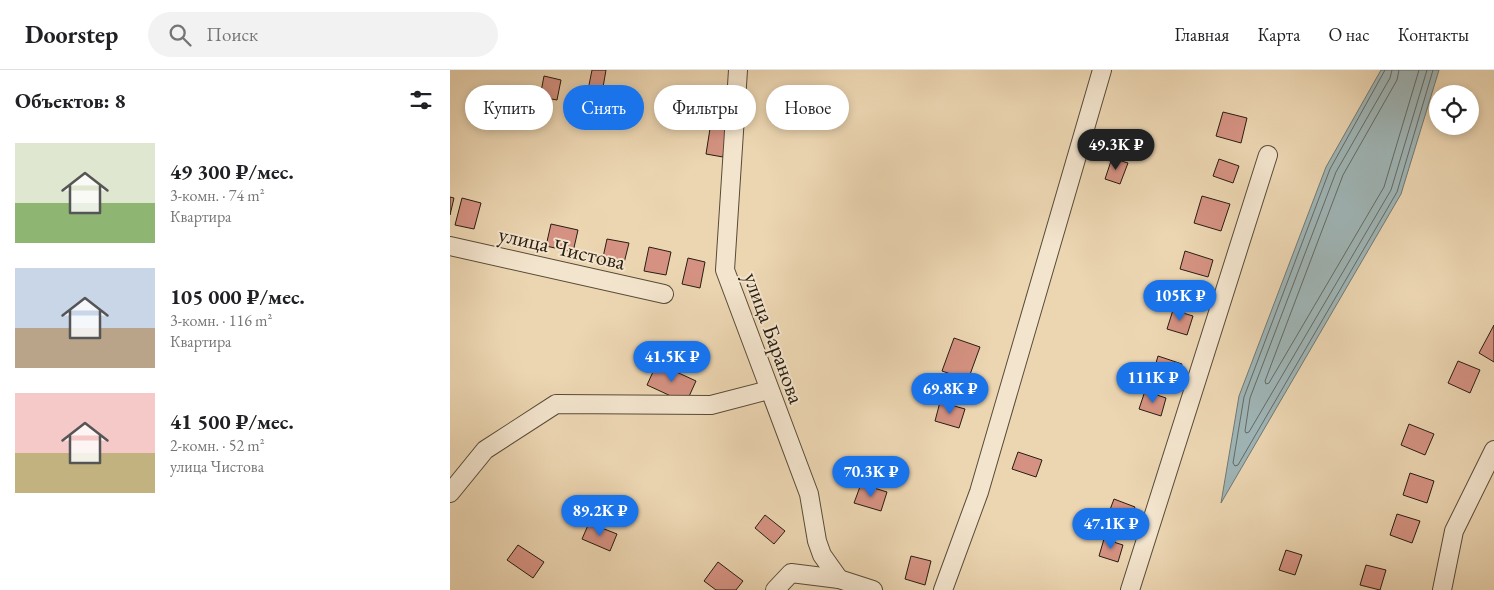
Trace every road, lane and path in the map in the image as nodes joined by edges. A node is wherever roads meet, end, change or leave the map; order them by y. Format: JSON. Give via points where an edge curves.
{"nodes":[{"id":1,"x":738,"y":70,"type":"edge"},
{"id":2,"x":1102,"y":70,"type":"edge"},
{"id":3,"x":1268,"y":155,"type":"dead end"},
{"id":4,"x":450,"y":246,"type":"edge"},
{"id":5,"x":664,"y":294,"type":"dead end"},
{"id":6,"x":769,"y":390,"type":"junction"},
{"id":7,"x":1494,"y":450,"type":"edge"},
{"id":8,"x":450,"y":493,"type":"edge"},
{"id":9,"x":838,"y":579,"type":"junction"},
{"id":10,"x":775,"y":590,"type":"edge"},
{"id":11,"x":873,"y":590,"type":"edge"},
{"id":12,"x":943,"y":590,"type":"edge"},
{"id":13,"x":1130,"y":590,"type":"edge"},
{"id":14,"x":1442,"y":590,"type":"edge"}],
"edges":[{"from":1,"to":6,"type":"street","name":"улица Баранова","via":[[726,270]]},
{"from":2,"to":12,"type":"street","via":[[979,492]]},
{"from":3,"to":13,"type":"street"},
{"from":4,"to":5,"type":"street","name":"улица Чистова"},
{"from":6,"to":8,"type":"street","via":[[711,405],[556,404],[485,450]]},
{"from":6,"to":9,"type":"street","name":"улица Баранова","via":[[809,494],[817,541]]},
{"from":7,"to":14,"type":"street","via":[[1454,532]]},
{"from":9,"to":10,"type":"street","via":[[791,573]]},
{"from":9,"to":11,"type":"street"}]}
